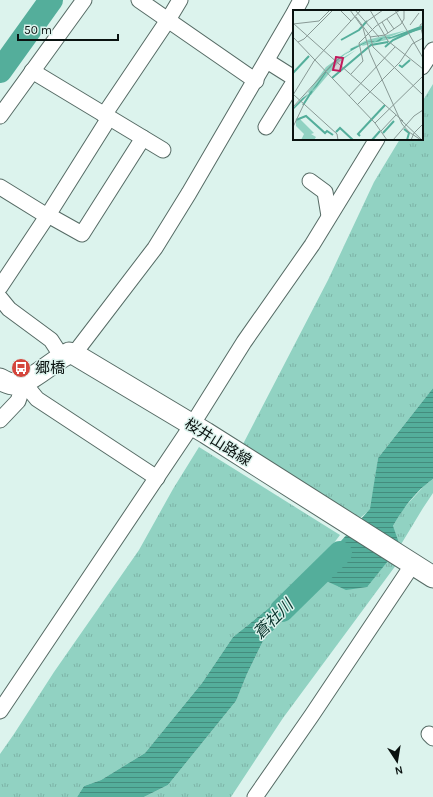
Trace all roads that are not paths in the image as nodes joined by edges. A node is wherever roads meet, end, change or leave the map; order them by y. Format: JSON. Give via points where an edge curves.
{"nodes":[{"id":1,"x":84,"y":0,"type":"edge"},
{"id":2,"x":138,"y":0,"type":"edge"},
{"id":3,"x":180,"y":0,"type":"edge"},
{"id":4,"x":301,"y":0,"type":"edge"},
{"id":5,"x":296,"y":10,"type":"edge"},
{"id":6,"x":293,"y":16,"type":"edge"},
{"id":7,"x":168,"y":20,"type":"junction"},
{"id":8,"x":433,"y":50,"type":"edge"},
{"id":9,"x":267,"y":61,"type":"junction"},
{"id":10,"x":423,"y":65,"type":"edge"},
{"id":11,"x":32,"y":72,"type":"junction"},
{"id":12,"x":293,"y":77,"type":"edge"},
{"id":13,"x":256,"y":81,"type":"junction"},
{"id":14,"x":293,"y":84,"type":"edge"},
{"id":15,"x":0,"y":116,"type":"edge"},
{"id":16,"x":107,"y":116,"type":"junction"},
{"id":17,"x":266,"y":127,"type":"dead end"},
{"id":18,"x":143,"y":138,"type":"junction"},
{"id":19,"x":376,"y":140,"type":"edge"},
{"id":20,"x":163,"y":150,"type":"dead end"},
{"id":21,"x":310,"y":181,"type":"dead end"},
{"id":22,"x":0,"y":187,"type":"edge"},
{"id":23,"x":48,"y":216,"type":"junction"},
{"id":24,"x":330,"y":216,"type":"junction"},
{"id":25,"x":0,"y":287,"type":"edge"},
{"id":26,"x":0,"y":298,"type":"edge"},
{"id":27,"x":68,"y":355,"type":"junction"},
{"id":28,"x":0,"y":379,"type":"edge"},
{"id":29,"x":24,"y":383,"type":"junction"},
{"id":30,"x":0,"y":420,"type":"edge"},
{"id":31,"x":199,"y":429,"type":"junction"},
{"id":32,"x":157,"y":478,"type":"junction"},
{"id":33,"x":421,"y":565,"type":"edge"},
{"id":34,"x":0,"y":711,"type":"edge"},
{"id":35,"x":255,"y":797,"type":"edge"}],
"edges":[{"from":1,"to":11,"type":"street"},
{"from":2,"to":7,"type":"street"},
{"from":3,"to":7,"type":"street"},
{"from":4,"to":5,"type":"street"},
{"from":6,"to":9,"type":"street"},
{"from":7,"to":13,"type":"street"},
{"from":7,"to":16,"type":"street"},
{"from":8,"to":10,"type":"street"},
{"from":9,"to":12,"type":"street"},
{"from":9,"to":13,"type":"street"},
{"from":11,"to":15,"type":"street"},
{"from":11,"to":16,"type":"street"},
{"from":13,"to":27,"type":"street","via":[[155,248]]},
{"from":14,"to":17,"type":"street"},
{"from":16,"to":18,"type":"street"},
{"from":16,"to":23,"type":"street"},
{"from":18,"to":20,"type":"street"},
{"from":18,"to":23,"type":"street","via":[[82,234]]},
{"from":19,"to":24,"type":"street"},
{"from":21,"to":24,"type":"street","via":[[325,192]]},
{"from":22,"to":23,"type":"street"},
{"from":23,"to":25,"type":"street"},
{"from":24,"to":31,"type":"street","via":[[244,342]]},
{"from":26,"to":27,"type":"street","via":[[9,309]]},
{"from":27,"to":29,"type":"main road"},
{"from":27,"to":31,"type":"main road","name":"桜井山路線"},
{"from":28,"to":29,"type":"main road","via":[[7,383]]},
{"from":29,"to":30,"type":"street","via":[[18,401]]},
{"from":29,"to":32,"type":"street","via":[[37,399]]},
{"from":31,"to":32,"type":"street"},
{"from":31,"to":33,"type":"main road","name":"桜井山路線"},
{"from":32,"to":34,"type":"street"},
{"from":33,"to":35,"type":"street"}]}
